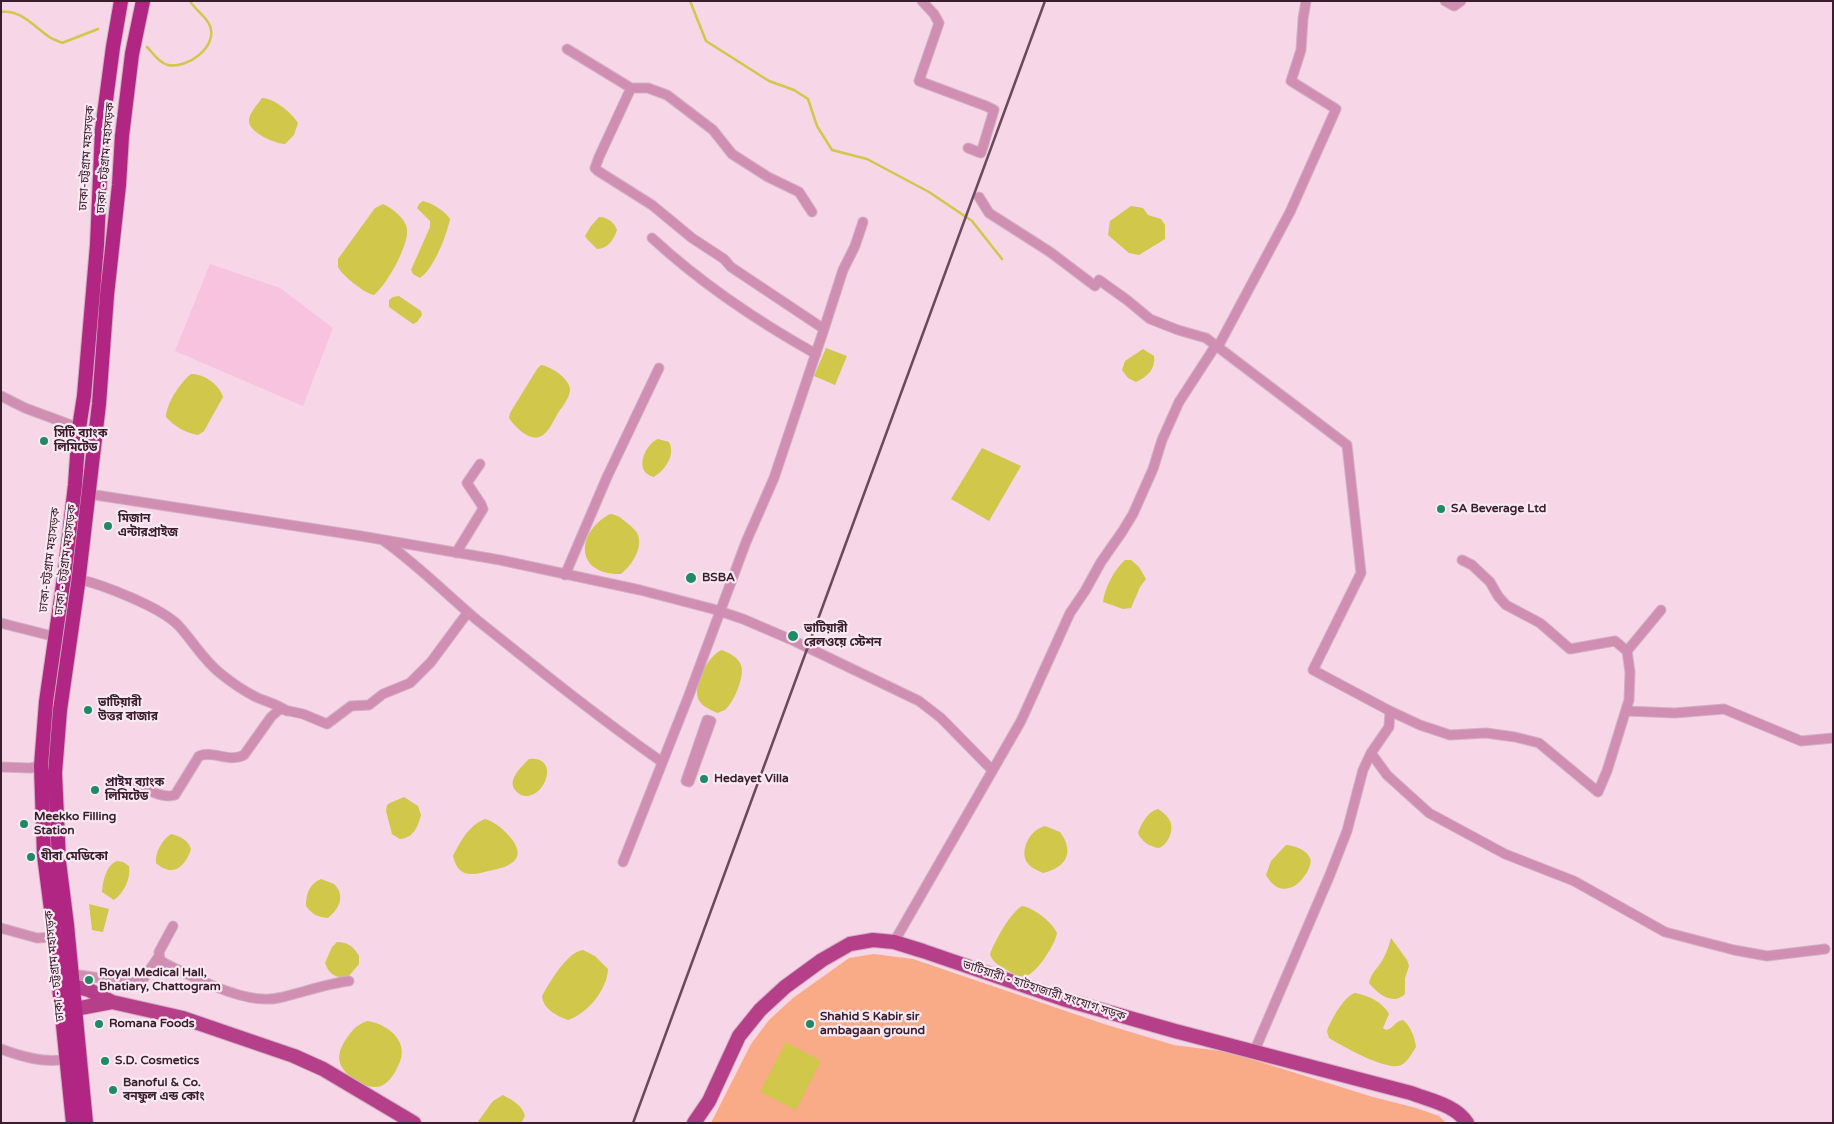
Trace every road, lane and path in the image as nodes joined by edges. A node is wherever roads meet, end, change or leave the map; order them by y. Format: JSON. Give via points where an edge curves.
{"nodes":[{"id":1,"x":121,"y":1,"type":"edge"},
{"id":2,"x":143,"y":1,"type":"edge"},
{"id":3,"x":922,"y":1,"type":"edge"},
{"id":4,"x":1306,"y":1,"type":"edge"},
{"id":5,"x":1445,"y":1,"type":"edge"},
{"id":6,"x":1461,"y":1,"type":"edge"},
{"id":7,"x":567,"y":49,"type":"dead end"},
{"id":8,"x":631,"y":88,"type":"junction"},
{"id":9,"x":968,"y":148,"type":"dead end"},
{"id":10,"x":979,"y":197,"type":"dead end"},
{"id":11,"x":812,"y":212,"type":"dead end"},
{"id":12,"x":863,"y":222,"type":"dead end"},
{"id":13,"x":652,"y":238,"type":"dead end"},
{"id":14,"x":824,"y":329,"type":"junction"},
{"id":15,"x":1216,"y":345,"type":"junction"},
{"id":16,"x":816,"y":354,"type":"junction"},
{"id":17,"x":659,"y":368,"type":"dead end"},
{"id":18,"x":1,"y":396,"type":"edge"},
{"id":19,"x":79,"y":428,"type":"junction"},
{"id":20,"x":480,"y":464,"type":"dead end"},
{"id":21,"x":89,"y":494,"type":"junction"},
{"id":22,"x":382,"y":540,"type":"junction"},
{"id":23,"x":456,"y":553,"type":"junction"},
{"id":24,"x":1462,"y":560,"type":"dead end"},
{"id":25,"x":565,"y":575,"type":"junction"},
{"id":26,"x":78,"y":579,"type":"junction"},
{"id":27,"x":1661,"y":610,"type":"dead end"},
{"id":28,"x":468,"y":612,"type":"junction"},
{"id":29,"x":720,"y":612,"type":"junction"},
{"id":30,"x":1,"y":622,"type":"edge"},
{"id":31,"x":56,"y":637,"type":"junction"},
{"id":32,"x":1627,"y":651,"type":"junction"},
{"id":33,"x":287,"y":711,"type":"junction"},
{"id":34,"x":1390,"y":711,"type":"junction"},
{"id":35,"x":1626,"y":712,"type":"junction"},
{"id":36,"x":711,"y":721,"type":"joint"},
{"id":37,"x":1833,"y":738,"type":"edge"},
{"id":38,"x":1370,"y":752,"type":"junction"},
{"id":39,"x":662,"y":762,"type":"junction"},
{"id":40,"x":41,"y":766,"type":"junction"},
{"id":41,"x":1,"y":767,"type":"edge"},
{"id":42,"x":992,"y":770,"type":"junction"},
{"id":43,"x":135,"y":784,"type":"dead end"},
{"id":44,"x":623,"y":862,"type":"dead end"},
{"id":45,"x":173,"y":926,"type":"dead end"},
{"id":46,"x":1,"y":928,"type":"edge"},
{"id":47,"x":54,"y":937,"type":"junction"},
{"id":48,"x":894,"y":942,"type":"junction"},
{"id":49,"x":1825,"y":949,"type":"dead end"},
{"id":50,"x":159,"y":956,"type":"junction"},
{"id":51,"x":73,"y":980,"type":"junction"},
{"id":52,"x":349,"y":982,"type":"dead end"},
{"id":53,"x":112,"y":1002,"type":"junction"},
{"id":54,"x":76,"y":1009,"type":"junction"},
{"id":55,"x":1,"y":1049,"type":"edge"},
{"id":56,"x":1254,"y":1052,"type":"junction"},
{"id":57,"x":66,"y":1059,"type":"junction"},
{"id":58,"x":73,"y":1123,"type":"edge"},
{"id":59,"x":86,"y":1123,"type":"edge"},
{"id":60,"x":414,"y":1123,"type":"edge"},
{"id":61,"x":694,"y":1123,"type":"edge"},
{"id":62,"x":1467,"y":1123,"type":"edge"}],
"edges":[{"from":1,"to":19,"type":"highway","name":"ঢাকা-চট্টগ্রাম মহাসড়ক","via":[[102,130],[97,245]]},
{"from":2,"to":21,"type":"highway","name":"ঢাকা - চট্টগ্রাম মহাসড়ক","via":[[132,54],[122,136]]},
{"from":3,"to":9,"type":"street","via":[[939,24],[919,81],[994,110],[981,153]]},
{"from":4,"to":15,"type":"street","via":[[1301,50],[1291,81],[1336,110],[1290,212],[1220,343]]},
{"from":5,"to":6,"type":"street","via":[[1454,6]]},
{"from":7,"to":8,"type":"street"},
{"from":8,"to":11,"type":"street","via":[[648,88],[667,95],[713,130],[732,154],[798,192]]},
{"from":8,"to":14,"type":"street","via":[[595,168],[652,205],[731,267]]},
{"from":10,"to":15,"type":"street","via":[[989,213],[1095,286],[1099,280],[1150,319],[1206,338]]},
{"from":12,"to":14,"type":"street"},
{"from":13,"to":16,"type":"street","via":[[683,267],[732,303]]},
{"from":14,"to":16,"type":"street"},
{"from":15,"to":34,"type":"street","via":[[1347,445],[1361,573],[1314,670]]},
{"from":15,"to":42,"type":"street","via":[[1179,402],[1133,514],[1070,612],[1021,721]]},
{"from":16,"to":29,"type":"street","via":[[774,478]]},
{"from":17,"to":25,"type":"street"},
{"from":18,"to":19,"type":"street"},
{"from":19,"to":31,"type":"highway","name":"ঢাকা-চট্টগ্রাম মহাসড়ক"},
{"from":20,"to":23,"type":"street","via":[[467,483],[482,509]]},
{"from":21,"to":22,"type":"street"},
{"from":21,"to":26,"type":"highway","name":"ঢাকা - চট্টগ্রাম মহাসড়ক"},
{"from":22,"to":23,"type":"street"},
{"from":22,"to":28,"type":"street"},
{"from":23,"to":25,"type":"street"},
{"from":24,"to":32,"type":"street","via":[[1490,582],[1506,605],[1540,623],[1570,648],[1615,641]]},
{"from":25,"to":29,"type":"street","via":[[640,590]]},
{"from":26,"to":33,"type":"street","via":[[163,613],[180,627],[219,672],[256,697]]},
{"from":26,"to":51,"type":"highway","name":"ঢাকা - চট্টগ্রাম মহাসড়ক","via":[[55,773],[59,862]]},
{"from":27,"to":32,"type":"street"},
{"from":28,"to":33,"type":"street","via":[[410,683],[383,694],[369,705],[346,708],[327,724]]},
{"from":28,"to":39,"type":"street"},
{"from":29,"to":39,"type":"street"},
{"from":29,"to":42,"type":"street","via":[[797,643],[919,701],[941,718]]},
{"from":30,"to":31,"type":"street"},
{"from":31,"to":40,"type":"highway","name":"ঢাকা-চট্টগ্রাম মহাসড়ক"},
{"from":32,"to":35,"type":"street","via":[[1630,690]]},
{"from":33,"to":43,"type":"street","via":[[280,709],[275,712],[244,755],[237,759],[211,754],[199,756],[175,795],[162,795]]},
{"from":34,"to":35,"type":"street","via":[[1450,735],[1486,733],[1539,743],[1598,792]]},
{"from":34,"to":38,"type":"street","via":[[1389,727]]},
{"from":35,"to":37,"type":"street","via":[[1724,709],[1801,741]]},
{"from":36,"to":36,"type":"street","via":[[689,782],[686,781],[707,720]]},
{"from":38,"to":49,"type":"street","via":[[1387,775],[1430,813],[1505,854],[1574,881],[1665,932],[1767,956]]},
{"from":38,"to":56,"type":"street","via":[[1342,845]]},
{"from":39,"to":44,"type":"street"},
{"from":40,"to":41,"type":"street"},
{"from":40,"to":47,"type":"highway","name":"ঢাকা-চট্টগ্রাম মহাসড়ক","via":[[44,855]]},
{"from":42,"to":48,"type":"street"},
{"from":45,"to":50,"type":"street"},
{"from":46,"to":47,"type":"street","via":[[36,938]]},
{"from":47,"to":57,"type":"highway","name":"ঢাকা-চট্টগ্রাম মহাসড়ক"},
{"from":48,"to":56,"type":"main road","name":"ভাটিয়ারী - হাটহাজারী সংযোগ সড়ক","via":[[1063,999]]},
{"from":48,"to":61,"type":"main road","name":"ভাটিয়ারী - হাটহাজারী সংযোগ সড়ক","via":[[874,940],[850,944],[785,987],[739,1036],[709,1101]]},
{"from":50,"to":51,"type":"street","via":[[144,978],[135,983]]},
{"from":50,"to":52,"type":"street","via":[[171,966],[254,999],[276,998],[331,983]]},
{"from":51,"to":53,"type":"main road"},
{"from":51,"to":54,"type":"highway","name":"ঢাকা - চট্টগ্রাম মহাসড়ক"},
{"from":53,"to":54,"type":"main road"},
{"from":53,"to":60,"type":"main road","via":[[183,1018],[294,1056],[323,1069]]},
{"from":54,"to":59,"type":"highway","name":"ঢাকা - চট্টগ্রাম মহাসড়ক"},
{"from":55,"to":57,"type":"street","via":[[24,1057]]},
{"from":56,"to":62,"type":"main road","name":"ভাটিয়ারী - হাটহাজারী সংযোগ সড়ক","via":[[1411,1093],[1440,1103],[1462,1115]]},
{"from":57,"to":58,"type":"highway","name":"ঢাকা-চট্টগ্রাম মহাসড়ক"}]}
